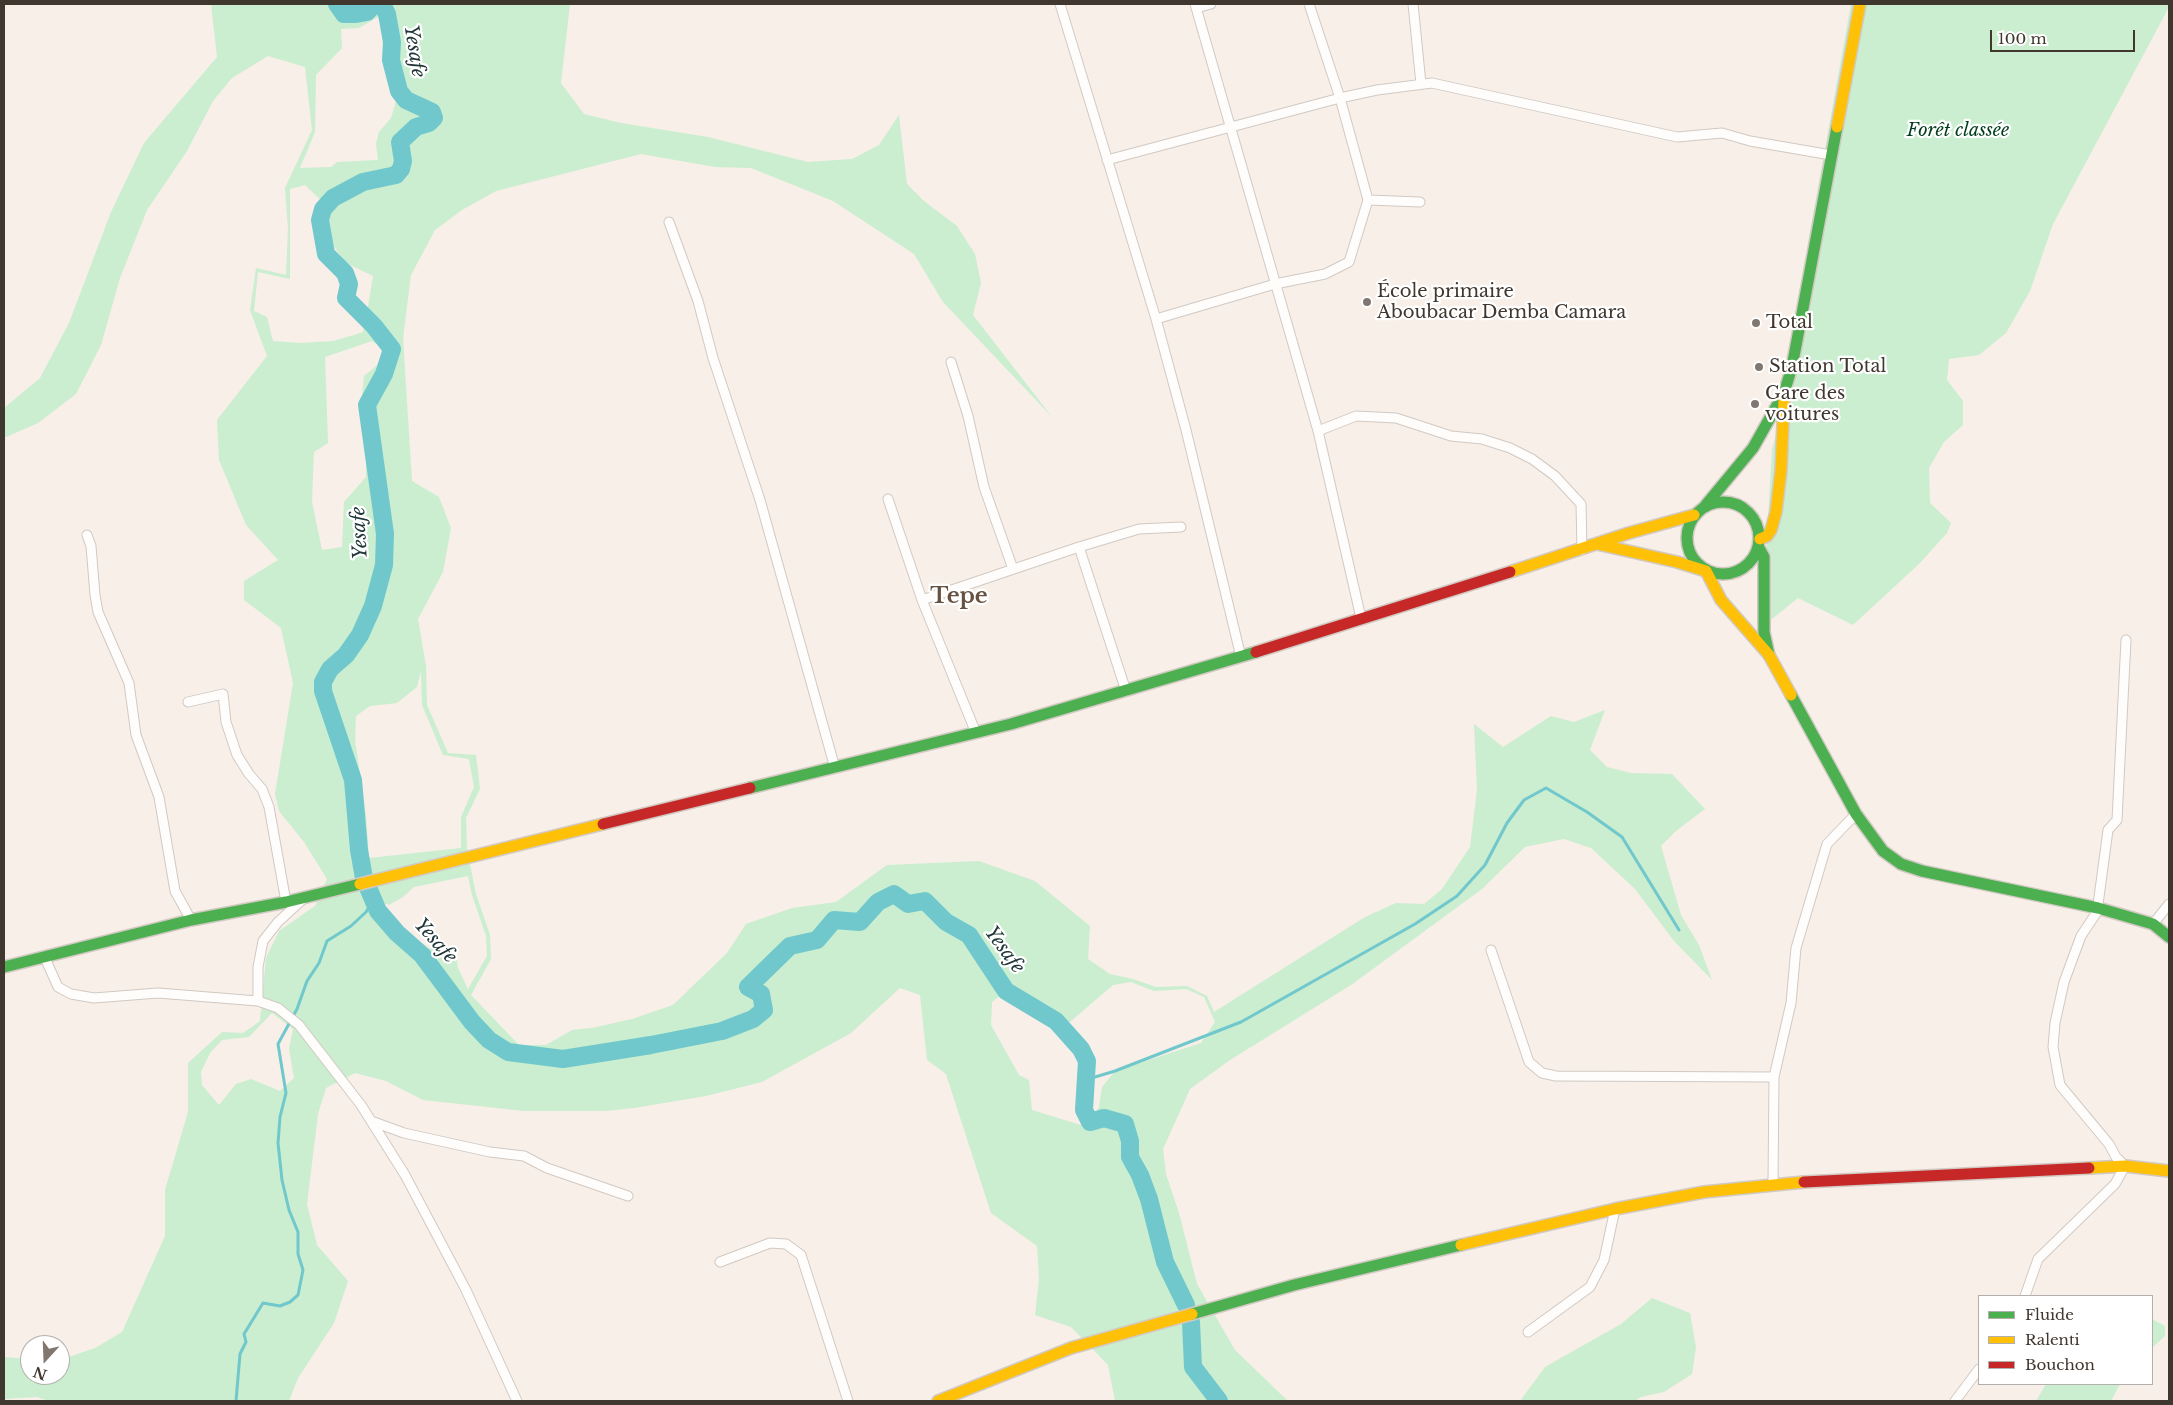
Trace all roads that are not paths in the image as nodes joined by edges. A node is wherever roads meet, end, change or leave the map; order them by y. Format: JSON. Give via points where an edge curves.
{"nodes":[{"id":1,"x":1060,"y":4,"type":"edge"},
{"id":2,"x":1210,"y":4,"type":"edge"},
{"id":3,"x":1309,"y":4,"type":"edge"},
{"id":4,"x":1412,"y":4,"type":"edge"},
{"id":5,"x":1860,"y":4,"type":"edge"},
{"id":6,"x":1195,"y":6,"type":"edge"},
{"id":7,"x":1421,"y":84,"type":"junction"},
{"id":8,"x":1340,"y":98,"type":"junction"},
{"id":9,"x":1230,"y":127,"type":"junction"},
{"id":10,"x":1831,"y":155,"type":"junction"},
{"id":11,"x":1107,"y":160,"type":"junction"},
{"id":12,"x":1368,"y":200,"type":"junction"},
{"id":13,"x":1420,"y":202,"type":"dead end"},
{"id":14,"x":669,"y":222,"type":"dead end"},
{"id":15,"x":1275,"y":284,"type":"junction"},
{"id":16,"x":1156,"y":319,"type":"junction"},
{"id":17,"x":951,"y":362,"type":"dead end"},
{"id":18,"x":1784,"y":393,"type":"junction"},
{"id":19,"x":1318,"y":431,"type":"junction"},
{"id":20,"x":888,"y":500,"type":"dead end"},
{"id":21,"x":1705,"y":506,"type":"junction"},
{"id":22,"x":1694,"y":516,"type":"junction"},
{"id":23,"x":1181,"y":527,"type":"dead end"},
{"id":24,"x":87,"y":535,"type":"dead end"},
{"id":25,"x":1597,"y":544,"type":"junction"},
{"id":26,"x":1759,"y":544,"type":"junction"},
{"id":27,"x":1079,"y":547,"type":"junction"},
{"id":28,"x":1582,"y":550,"type":"junction"},
{"id":29,"x":1013,"y":569,"type":"junction"},
{"id":30,"x":1706,"y":571,"type":"junction"},
{"id":31,"x":922,"y":600,"type":"junction"},
{"id":32,"x":1361,"y":618,"type":"junction"},
{"id":33,"x":2126,"y":640,"type":"dead end"},
{"id":34,"x":1769,"y":655,"type":"junction"},
{"id":35,"x":1241,"y":657,"type":"junction"},
{"id":36,"x":1126,"y":690,"type":"junction"},
{"id":37,"x":188,"y":702,"type":"dead end"},
{"id":38,"x":976,"y":733,"type":"junction"},
{"id":39,"x":835,"y":768,"type":"junction"},
{"id":40,"x":1856,"y":814,"type":"junction"},
{"id":41,"x":306,"y":896,"type":"junction"},
{"id":42,"x":286,"y":902,"type":"junction"},
{"id":43,"x":2169,"y":904,"type":"edge"},
{"id":44,"x":2098,"y":908,"type":"junction"},
{"id":45,"x":191,"y":920,"type":"junction"},
{"id":46,"x":2153,"y":924,"type":"junction"},
{"id":47,"x":2169,"y":937,"type":"edge"},
{"id":48,"x":1491,"y":950,"type":"dead end"},
{"id":49,"x":45,"y":958,"type":"junction"},
{"id":50,"x":4,"y":967,"type":"edge"},
{"id":51,"x":258,"y":1001,"type":"junction"},
{"id":52,"x":1774,"y":1077,"type":"junction"},
{"id":53,"x":371,"y":1121,"type":"junction"},
{"id":54,"x":2125,"y":1166,"type":"junction"},
{"id":55,"x":2169,"y":1171,"type":"edge"},
{"id":56,"x":1773,"y":1183,"type":"junction"},
{"id":57,"x":628,"y":1196,"type":"dead end"},
{"id":58,"x":1615,"y":1209,"type":"junction"},
{"id":59,"x":720,"y":1262,"type":"dead end"},
{"id":60,"x":2025,"y":1295,"type":"edge"},
{"id":61,"x":1528,"y":1332,"type":"dead end"},
{"id":62,"x":1978,"y":1370,"type":"edge"},
{"id":63,"x":517,"y":1401,"type":"edge"},
{"id":64,"x":848,"y":1401,"type":"edge"},
{"id":65,"x":938,"y":1401,"type":"edge"},
{"id":66,"x":1955,"y":1401,"type":"edge"}],
"edges":[{"from":1,"to":11,"type":"street"},
{"from":2,"to":6,"type":"street"},
{"from":3,"to":8,"type":"street"},
{"from":4,"to":7,"type":"street"},
{"from":5,"to":10,"type":"main road"},
{"from":6,"to":9,"type":"street"},
{"from":7,"to":8,"type":"street"},
{"from":7,"to":10,"type":"street","via":[[1432,83],[1678,137],[1722,133]]},
{"from":8,"to":9,"type":"street"},
{"from":8,"to":12,"type":"street"},
{"from":9,"to":11,"type":"street"},
{"from":9,"to":15,"type":"street"},
{"from":10,"to":18,"type":"main road","via":[[1792,367]]},
{"from":11,"to":16,"type":"street"},
{"from":12,"to":13,"type":"street"},
{"from":12,"to":15,"type":"street","via":[[1348,262],[1325,274]]},
{"from":14,"to":39,"type":"street","via":[[698,301],[713,358],[760,500]]},
{"from":15,"to":16,"type":"street"},
{"from":15,"to":19,"type":"street"},
{"from":16,"to":35,"type":"street"},
{"from":17,"to":29,"type":"street","via":[[968,416],[984,487]]},
{"from":18,"to":21,"type":"main road","via":[[1753,448]]},
{"from":18,"to":26,"type":"main road","via":[[1776,512],[1771,530]]},
{"from":19,"to":28,"type":"street","via":[[1356,416],[1396,418],[1451,436],[1482,439],[1510,448],[1555,476],[1582,504]]},
{"from":19,"to":32,"type":"street"},
{"from":20,"to":31,"type":"street"},
{"from":21,"to":22,"type":"main road"},
{"from":21,"to":26,"type":"main road","via":[[1715,502],[1737,504],[1754,518]]},
{"from":22,"to":25,"type":"main road"},
{"from":22,"to":30,"type":"main road","via":[[1689,525],[1687,546],[1691,556]]},
{"from":23,"to":27,"type":"street","via":[[1139,529]]},
{"from":24,"to":45,"type":"street","via":[[98,612],[129,683],[136,735],[159,797],[176,891]]},
{"from":25,"to":28,"type":"main road"},
{"from":25,"to":30,"type":"main road"},
{"from":26,"to":30,"type":"main road","via":[[1754,558],[1738,572]]},
{"from":26,"to":34,"type":"main road","via":[[1765,565],[1764,632]]},
{"from":27,"to":29,"type":"street"},
{"from":27,"to":36,"type":"street"},
{"from":28,"to":32,"type":"main road"},
{"from":29,"to":31,"type":"street"},
{"from":30,"to":34,"type":"main road","via":[[1721,600]]},
{"from":31,"to":38,"type":"street"},
{"from":32,"to":35,"type":"main road"},
{"from":33,"to":44,"type":"street","via":[[2118,820],[2108,830]]},
{"from":34,"to":40,"type":"main road"},
{"from":35,"to":36,"type":"main road"},
{"from":36,"to":38,"type":"main road"},
{"from":37,"to":42,"type":"street","via":[[223,694],[226,722],[237,755],[262,788],[269,807]]},
{"from":38,"to":39,"type":"main road"},
{"from":39,"to":41,"type":"main road"},
{"from":40,"to":44,"type":"main road","via":[[1883,850],[1901,864]]},
{"from":40,"to":52,"type":"street","via":[[1827,844],[1823,855],[1796,948],[1791,1003]]},
{"from":41,"to":42,"type":"main road"},
{"from":41,"to":51,"type":"street","via":[[263,941],[258,967]]},
{"from":42,"to":45,"type":"main road"},
{"from":43,"to":46,"type":"street"},
{"from":44,"to":46,"type":"main road"},
{"from":44,"to":54,"type":"street","via":[[2081,936],[2064,982],[2053,1047],[2060,1085]]},
{"from":45,"to":49,"type":"main road"},
{"from":46,"to":47,"type":"main road"},
{"from":48,"to":52,"type":"street","via":[[1529,1062],[1542,1073],[1556,1076]]},
{"from":49,"to":50,"type":"main road"},
{"from":49,"to":51,"type":"street","via":[[58,987],[71,994],[94,998],[158,993]]},
{"from":51,"to":53,"type":"street","via":[[278,1008],[299,1025]]},
{"from":52,"to":56,"type":"street"},
{"from":53,"to":57,"type":"street","via":[[404,1133],[524,1156],[547,1168]]},
{"from":53,"to":63,"type":"street","via":[[405,1175],[466,1290]]},
{"from":54,"to":55,"type":"main road"},
{"from":54,"to":56,"type":"main road"},
{"from":54,"to":60,"type":"street","via":[[2115,1184],[2038,1259]]},
{"from":56,"to":58,"type":"main road"},
{"from":58,"to":61,"type":"street","via":[[1604,1260],[1590,1287]]},
{"from":58,"to":65,"type":"main road","via":[[1294,1285],[1071,1348]]},
{"from":59,"to":64,"type":"street","via":[[770,1243],[786,1244],[801,1254]]},
{"from":62,"to":66,"type":"street"}]}
